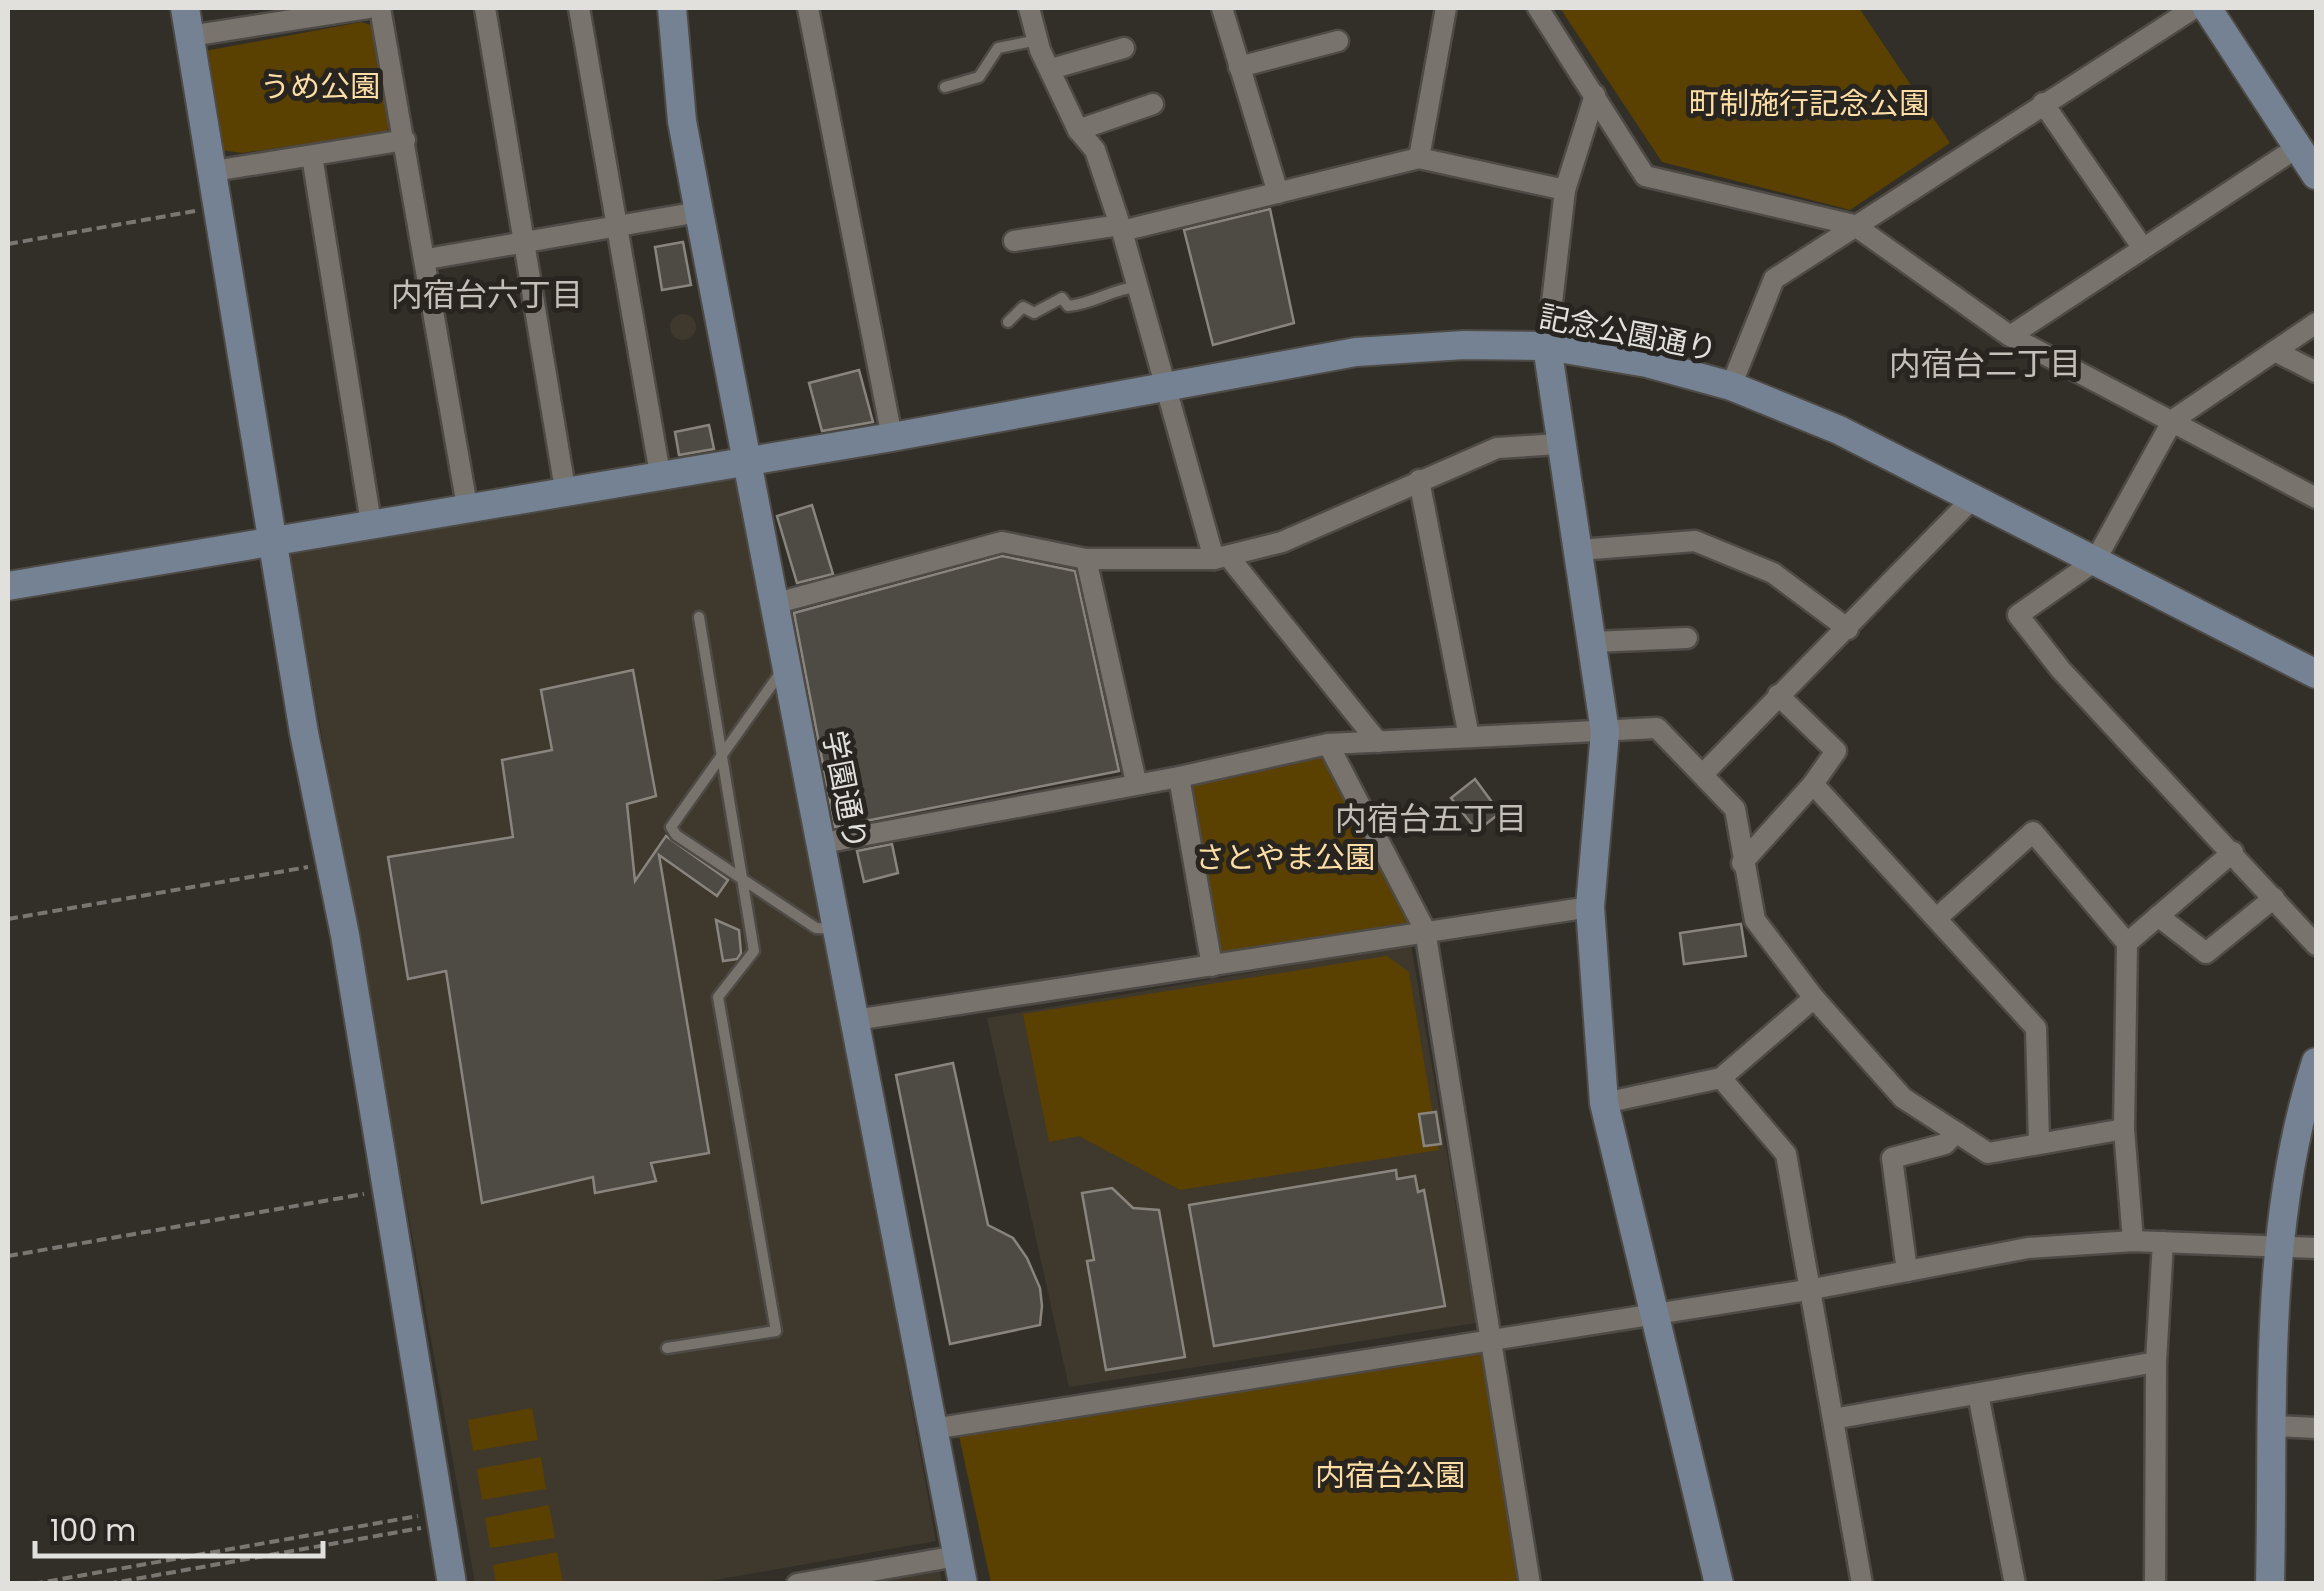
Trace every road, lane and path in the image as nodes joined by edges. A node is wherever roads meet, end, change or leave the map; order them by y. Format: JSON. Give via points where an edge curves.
{"nodes":[{"id":1,"x":185,"y":8,"type":"edge"},
{"id":2,"x":368,"y":8,"type":"edge"},
{"id":3,"x":380,"y":8,"type":"edge"},
{"id":4,"x":485,"y":8,"type":"edge"},
{"id":5,"x":579,"y":8,"type":"edge"},
{"id":6,"x":672,"y":8,"type":"edge"},
{"id":7,"x":808,"y":8,"type":"edge"},
{"id":8,"x":1029,"y":8,"type":"edge"},
{"id":9,"x":1222,"y":8,"type":"edge"},
{"id":10,"x":1446,"y":8,"type":"edge"},
{"id":11,"x":1538,"y":8,"type":"edge"},
{"id":12,"x":2194,"y":8,"type":"edge"},
{"id":13,"x":2207,"y":8,"type":"edge"},
{"id":14,"x":190,"y":36,"type":"junction"},
{"id":15,"x":1039,"y":40,"type":"junction"},
{"id":16,"x":1338,"y":42,"type":"dead end"},
{"id":17,"x":1124,"y":48,"type":"dead end"},
{"id":18,"x":1239,"y":67,"type":"junction"},
{"id":19,"x":1050,"y":68,"type":"junction"},
{"id":20,"x":945,"y":87,"type":"dead end"},
{"id":21,"x":1595,"y":95,"type":"junction"},
{"id":22,"x":2043,"y":103,"type":"junction"},
{"id":23,"x":1153,"y":104,"type":"dead end"},
{"id":24,"x":1078,"y":130,"type":"junction"},
{"id":25,"x":405,"y":140,"type":"junction"},
{"id":26,"x":2298,"y":148,"type":"junction"},
{"id":27,"x":312,"y":156,"type":"junction"},
{"id":28,"x":1418,"y":158,"type":"junction"},
{"id":29,"x":214,"y":171,"type":"junction"},
{"id":30,"x":2316,"y":176,"type":"edge"},
{"id":31,"x":1564,"y":190,"type":"junction"},
{"id":32,"x":1278,"y":193,"type":"junction"},
{"id":33,"x":218,"y":207,"type":"junction"},
{"id":34,"x":699,"y":212,"type":"junction"},
{"id":35,"x":1854,"y":225,"type":"junction"},
{"id":36,"x":618,"y":226,"type":"junction"},
{"id":37,"x":1121,"y":228,"type":"junction"},
{"id":38,"x":1014,"y":241,"type":"dead end"},
{"id":39,"x":525,"y":243,"type":"junction"},
{"id":40,"x":8,"y":244,"type":"edge"},
{"id":41,"x":2142,"y":248,"type":"junction"},
{"id":42,"x":428,"y":258,"type":"junction"},
{"id":43,"x":1137,"y":288,"type":"junction"},
{"id":44,"x":1008,"y":322,"type":"dead end"},
{"id":45,"x":2316,"y":323,"type":"edge"},
{"id":46,"x":2010,"y":336,"type":"junction"},
{"id":47,"x":1547,"y":346,"type":"junction"},
{"id":48,"x":2275,"y":351,"type":"junction"},
{"id":49,"x":2316,"y":372,"type":"edge"},
{"id":50,"x":1732,"y":386,"type":"junction"},
{"id":51,"x":1164,"y":389,"type":"junction"},
{"id":52,"x":2173,"y":420,"type":"junction"},
{"id":53,"x":892,"y":437,"type":"junction"},
{"id":54,"x":1559,"y":444,"type":"junction"},
{"id":55,"x":750,"y":460,"type":"junction"},
{"id":56,"x":660,"y":474,"type":"junction"},
{"id":57,"x":1419,"y":480,"type":"junction"},
{"id":58,"x":564,"y":489,"type":"junction"},
{"id":59,"x":1975,"y":496,"type":"junction"},
{"id":60,"x":2316,"y":498,"type":"edge"},
{"id":61,"x":468,"y":506,"type":"junction"},
{"id":62,"x":371,"y":523,"type":"junction"},
{"id":63,"x":272,"y":540,"type":"junction"},
{"id":64,"x":1579,"y":550,"type":"junction"},
{"id":65,"x":1221,"y":558,"type":"junction"},
{"id":66,"x":1086,"y":559,"type":"junction"},
{"id":67,"x":2094,"y":561,"type":"junction"},
{"id":68,"x":8,"y":586,"type":"edge"},
{"id":69,"x":776,"y":602,"type":"junction"},
{"id":70,"x":699,"y":617,"type":"dead end"},
{"id":71,"x":1848,"y":629,"type":"junction"},
{"id":72,"x":1686,"y":638,"type":"dead end"},
{"id":73,"x":1592,"y":642,"type":"junction"},
{"id":74,"x":786,"y":664,"type":"junction"},
{"id":75,"x":2316,"y":674,"type":"edge"},
{"id":76,"x":1778,"y":696,"type":"junction"},
{"id":77,"x":1604,"y":732,"type":"junction"},
{"id":78,"x":1469,"y":737,"type":"junction"},
{"id":79,"x":1378,"y":742,"type":"junction"},
{"id":80,"x":1328,"y":744,"type":"junction"},
{"id":81,"x":721,"y":754,"type":"junction"},
{"id":82,"x":1704,"y":772,"type":"junction"},
{"id":83,"x":1179,"y":777,"type":"junction"},
{"id":84,"x":1136,"y":782,"type":"junction"},
{"id":85,"x":1812,"y":784,"type":"junction"},
{"id":86,"x":822,"y":843,"type":"junction"},
{"id":87,"x":2233,"y":852,"type":"junction"},
{"id":88,"x":332,"y":863,"type":"junction"},
{"id":89,"x":1742,"y":863,"type":"junction"},
{"id":90,"x":743,"y":880,"type":"junction"},
{"id":91,"x":2274,"y":898,"type":"junction"},
{"id":92,"x":1590,"y":907,"type":"junction"},
{"id":93,"x":2158,"y":916,"type":"junction"},
{"id":94,"x":1938,"y":917,"type":"junction"},
{"id":95,"x":8,"y":919,"type":"edge"},
{"id":96,"x":838,"y":929,"type":"junction"},
{"id":97,"x":1425,"y":930,"type":"junction"},
{"id":98,"x":2128,"y":942,"type":"junction"},
{"id":99,"x":2316,"y":944,"type":"edge"},
{"id":100,"x":1212,"y":966,"type":"junction"},
{"id":101,"x":1814,"y":998,"type":"junction"},
{"id":102,"x":855,"y":1020,"type":"junction"},
{"id":103,"x":2316,"y":1062,"type":"edge"},
{"id":104,"x":1721,"y":1078,"type":"junction"},
{"id":105,"x":1604,"y":1103,"type":"junction"},
{"id":106,"x":2124,"y":1128,"type":"junction"},
{"id":107,"x":1956,"y":1132,"type":"junction"},
{"id":108,"x":2040,"y":1143,"type":"junction"},
{"id":109,"x":388,"y":1188,"type":"junction"},
{"id":110,"x":2133,"y":1240,"type":"junction"},
{"id":111,"x":2162,"y":1242,"type":"junction"},
{"id":112,"x":2279,"y":1248,"type":"junction"},
{"id":113,"x":2316,"y":1248,"type":"edge"},
{"id":114,"x":8,"y":1256,"type":"edge"},
{"id":115,"x":1907,"y":1271,"type":"junction"},
{"id":116,"x":1813,"y":1289,"type":"junction"},
{"id":117,"x":1656,"y":1311,"type":"junction"},
{"id":118,"x":1490,"y":1339,"type":"junction"},
{"id":119,"x":667,"y":1348,"type":"dead end"},
{"id":120,"x":2156,"y":1362,"type":"junction"},
{"id":121,"x":1978,"y":1394,"type":"junction"},
{"id":122,"x":1832,"y":1419,"type":"junction"},
{"id":123,"x":2274,"y":1426,"type":"junction"},
{"id":124,"x":2316,"y":1428,"type":"edge"},
{"id":125,"x":933,"y":1429,"type":"junction"},
{"id":126,"x":957,"y":1556,"type":"junction"},
{"id":127,"x":869,"y":1577,"type":"edge"},
{"id":128,"x":33,"y":1584,"type":"edge"},
{"id":129,"x":107,"y":1584,"type":"edge"},
{"id":130,"x":452,"y":1584,"type":"edge"},
{"id":131,"x":797,"y":1584,"type":"edge"},
{"id":132,"x":962,"y":1584,"type":"edge"},
{"id":133,"x":1530,"y":1584,"type":"edge"},
{"id":134,"x":1719,"y":1584,"type":"edge"},
{"id":135,"x":1862,"y":1584,"type":"edge"},
{"id":136,"x":2015,"y":1584,"type":"edge"},
{"id":137,"x":2154,"y":1584,"type":"edge"},
{"id":138,"x":2270,"y":1584,"type":"edge"}],
"edges":[{"from":1,"to":14,"type":"street"},
{"from":2,"to":14,"type":"street"},
{"from":3,"to":25,"type":"street"},
{"from":4,"to":39,"type":"street"},
{"from":5,"to":36,"type":"street"},
{"from":6,"to":34,"type":"street","name":"学園通り"},
{"from":7,"to":53,"type":"street"},
{"from":8,"to":15,"type":"street"},
{"from":9,"to":18,"type":"street"},
{"from":10,"to":28,"type":"street"},
{"from":11,"to":21,"type":"street"},
{"from":12,"to":22,"type":"street"},
{"from":13,"to":26,"type":"street"},
{"from":14,"to":29,"type":"street"},
{"from":15,"to":19,"type":"street"},
{"from":15,"to":20,"type":"lane","via":[[998,48],[979,77]]},
{"from":16,"to":18,"type":"street"},
{"from":17,"to":19,"type":"street"},
{"from":18,"to":32,"type":"street"},
{"from":19,"to":24,"type":"street"},
{"from":21,"to":31,"type":"street"},
{"from":21,"to":35,"type":"street","via":[[1646,176]]},
{"from":22,"to":35,"type":"street"},
{"from":22,"to":41,"type":"street"},
{"from":23,"to":24,"type":"street"},
{"from":24,"to":37,"type":"street","via":[[1095,150]]},
{"from":25,"to":27,"type":"street"},
{"from":25,"to":42,"type":"street"},
{"from":26,"to":30,"type":"street"},
{"from":26,"to":41,"type":"street"},
{"from":27,"to":29,"type":"street"},
{"from":27,"to":62,"type":"street"},
{"from":28,"to":31,"type":"street"},
{"from":28,"to":32,"type":"street"},
{"from":29,"to":33,"type":"street"},
{"from":31,"to":47,"type":"street"},
{"from":32,"to":37,"type":"street"},
{"from":33,"to":40,"type":"path"},
{"from":33,"to":63,"type":"street"},
{"from":34,"to":36,"type":"street"},
{"from":34,"to":55,"type":"street","name":"学園通り"},
{"from":35,"to":46,"type":"street"},
{"from":35,"to":50,"type":"street","via":[[1774,279]]},
{"from":36,"to":39,"type":"street"},
{"from":36,"to":56,"type":"street"},
{"from":37,"to":38,"type":"street"},
{"from":37,"to":43,"type":"street"},
{"from":39,"to":42,"type":"street"},
{"from":39,"to":58,"type":"street"},
{"from":41,"to":46,"type":"street"},
{"from":42,"to":61,"type":"street"},
{"from":43,"to":44,"type":"lane","via":[[1116,288],[1087,304],[1068,306],[1062,298],[1034,313],[1023,307]]},
{"from":43,"to":51,"type":"street"},
{"from":45,"to":48,"type":"street"},
{"from":46,"to":52,"type":"street"},
{"from":47,"to":50,"type":"street","name":"記念公園通り"},
{"from":47,"to":51,"type":"street","name":"記念公園通り","via":[[1356,352]]},
{"from":47,"to":54,"type":"street"},
{"from":48,"to":49,"type":"street"},
{"from":48,"to":52,"type":"street"},
{"from":50,"to":59,"type":"street","name":"記念公園通り"},
{"from":51,"to":53,"type":"street","name":"記念公園通り"},
{"from":51,"to":65,"type":"street"},
{"from":52,"to":60,"type":"street"},
{"from":52,"to":67,"type":"street"},
{"from":53,"to":55,"type":"street","name":"記念公園通り"},
{"from":54,"to":57,"type":"street","via":[[1497,448]]},
{"from":54,"to":64,"type":"street"},
{"from":55,"to":56,"type":"street","name":"記念公園通り"},
{"from":55,"to":69,"type":"street","name":"学園通り"},
{"from":56,"to":58,"type":"street","name":"記念公園通り"},
{"from":57,"to":65,"type":"street","via":[[1282,542]]},
{"from":57,"to":78,"type":"street"},
{"from":58,"to":61,"type":"street","name":"記念公園通り"},
{"from":59,"to":67,"type":"street","name":"記念公園通り"},
{"from":59,"to":71,"type":"street"},
{"from":61,"to":62,"type":"street","name":"記念公園通り"},
{"from":62,"to":63,"type":"street","name":"記念公園通り"},
{"from":63,"to":68,"type":"street","name":"記念公園通り"},
{"from":63,"to":88,"type":"street"},
{"from":64,"to":71,"type":"street","via":[[1695,541],[1773,574]]},
{"from":64,"to":73,"type":"street"},
{"from":65,"to":66,"type":"street"},
{"from":65,"to":79,"type":"street"},
{"from":66,"to":69,"type":"street","via":[[1002,542]]},
{"from":66,"to":84,"type":"street"},
{"from":67,"to":75,"type":"street","name":"記念公園通り"},
{"from":67,"to":87,"type":"street","via":[[2018,615],[2061,670]]},
{"from":69,"to":74,"type":"street","name":"学園通り"},
{"from":70,"to":81,"type":"lane"},
{"from":71,"to":76,"type":"street"},
{"from":72,"to":73,"type":"street"},
{"from":73,"to":77,"type":"street"},
{"from":74,"to":81,"type":"lane"},
{"from":74,"to":86,"type":"street","name":"学園通り"},
{"from":76,"to":82,"type":"street"},
{"from":76,"to":85,"type":"street","via":[[1836,752]]},
{"from":77,"to":78,"type":"street"},
{"from":77,"to":82,"type":"street","via":[[1657,728]]},
{"from":77,"to":92,"type":"street"},
{"from":78,"to":79,"type":"street"},
{"from":79,"to":80,"type":"street"},
{"from":80,"to":83,"type":"street"},
{"from":80,"to":97,"type":"street"},
{"from":81,"to":90,"type":"lane"},
{"from":81,"to":90,"type":"lane","via":[[672,827]]},
{"from":82,"to":89,"type":"street","via":[[1735,808]]},
{"from":83,"to":84,"type":"street"},
{"from":83,"to":100,"type":"street"},
{"from":84,"to":86,"type":"street"},
{"from":85,"to":89,"type":"street"},
{"from":85,"to":94,"type":"street"},
{"from":86,"to":96,"type":"street","name":"学園通り"},
{"from":87,"to":91,"type":"street"},
{"from":87,"to":93,"type":"street"},
{"from":88,"to":95,"type":"path"},
{"from":88,"to":109,"type":"street"},
{"from":89,"to":101,"type":"street","via":[[1754,920]]},
{"from":90,"to":96,"type":"lane","via":[[816,928]]},
{"from":90,"to":119,"type":"lane","via":[[754,951],[718,998],[776,1331]]},
{"from":91,"to":93,"type":"street","via":[[2206,953]]},
{"from":91,"to":99,"type":"street"},
{"from":92,"to":97,"type":"street"},
{"from":92,"to":105,"type":"street"},
{"from":93,"to":98,"type":"street"},
{"from":94,"to":98,"type":"street","via":[[2033,832]]},
{"from":94,"to":108,"type":"street","via":[[2036,1028]]},
{"from":96,"to":102,"type":"street","name":"学園通り"},
{"from":97,"to":100,"type":"street"},
{"from":97,"to":118,"type":"street"},
{"from":98,"to":106,"type":"street"},
{"from":100,"to":102,"type":"street"},
{"from":101,"to":104,"type":"street"},
{"from":101,"to":107,"type":"street","via":[[1903,1098]]},
{"from":102,"to":125,"type":"street","name":"学園通り"},
{"from":103,"to":112,"type":"street","via":[[2294,1130]]},
{"from":104,"to":105,"type":"street"},
{"from":104,"to":116,"type":"street","via":[[1786,1154]]},
{"from":105,"to":117,"type":"street"},
{"from":106,"to":108,"type":"street"},
{"from":106,"to":110,"type":"street"},
{"from":107,"to":108,"type":"street","via":[[1988,1154]]},
{"from":107,"to":115,"type":"street","via":[[1945,1144],[1892,1158]]},
{"from":109,"to":114,"type":"path"},
{"from":109,"to":130,"type":"street"},
{"from":110,"to":111,"type":"street"},
{"from":110,"to":115,"type":"street","via":[[2028,1248]]},
{"from":111,"to":112,"type":"street"},
{"from":111,"to":120,"type":"street"},
{"from":112,"to":113,"type":"street"},
{"from":112,"to":123,"type":"street"},
{"from":115,"to":116,"type":"street"},
{"from":116,"to":117,"type":"street"},
{"from":116,"to":122,"type":"street"},
{"from":117,"to":118,"type":"street"},
{"from":117,"to":134,"type":"street"},
{"from":118,"to":125,"type":"street"},
{"from":118,"to":133,"type":"street"},
{"from":120,"to":121,"type":"street"},
{"from":120,"to":137,"type":"street"},
{"from":121,"to":122,"type":"street"},
{"from":121,"to":136,"type":"street"},
{"from":122,"to":135,"type":"street"},
{"from":123,"to":124,"type":"street"},
{"from":123,"to":138,"type":"street"},
{"from":125,"to":126,"type":"street","name":"学園通り"},
{"from":126,"to":127,"type":"street"},
{"from":126,"to":132,"type":"street","name":"学園通り"},
{"from":127,"to":131,"type":"street"},
{"from":128,"to":129,"type":"path","via":[[419,1516],[432,1522]]}]}
